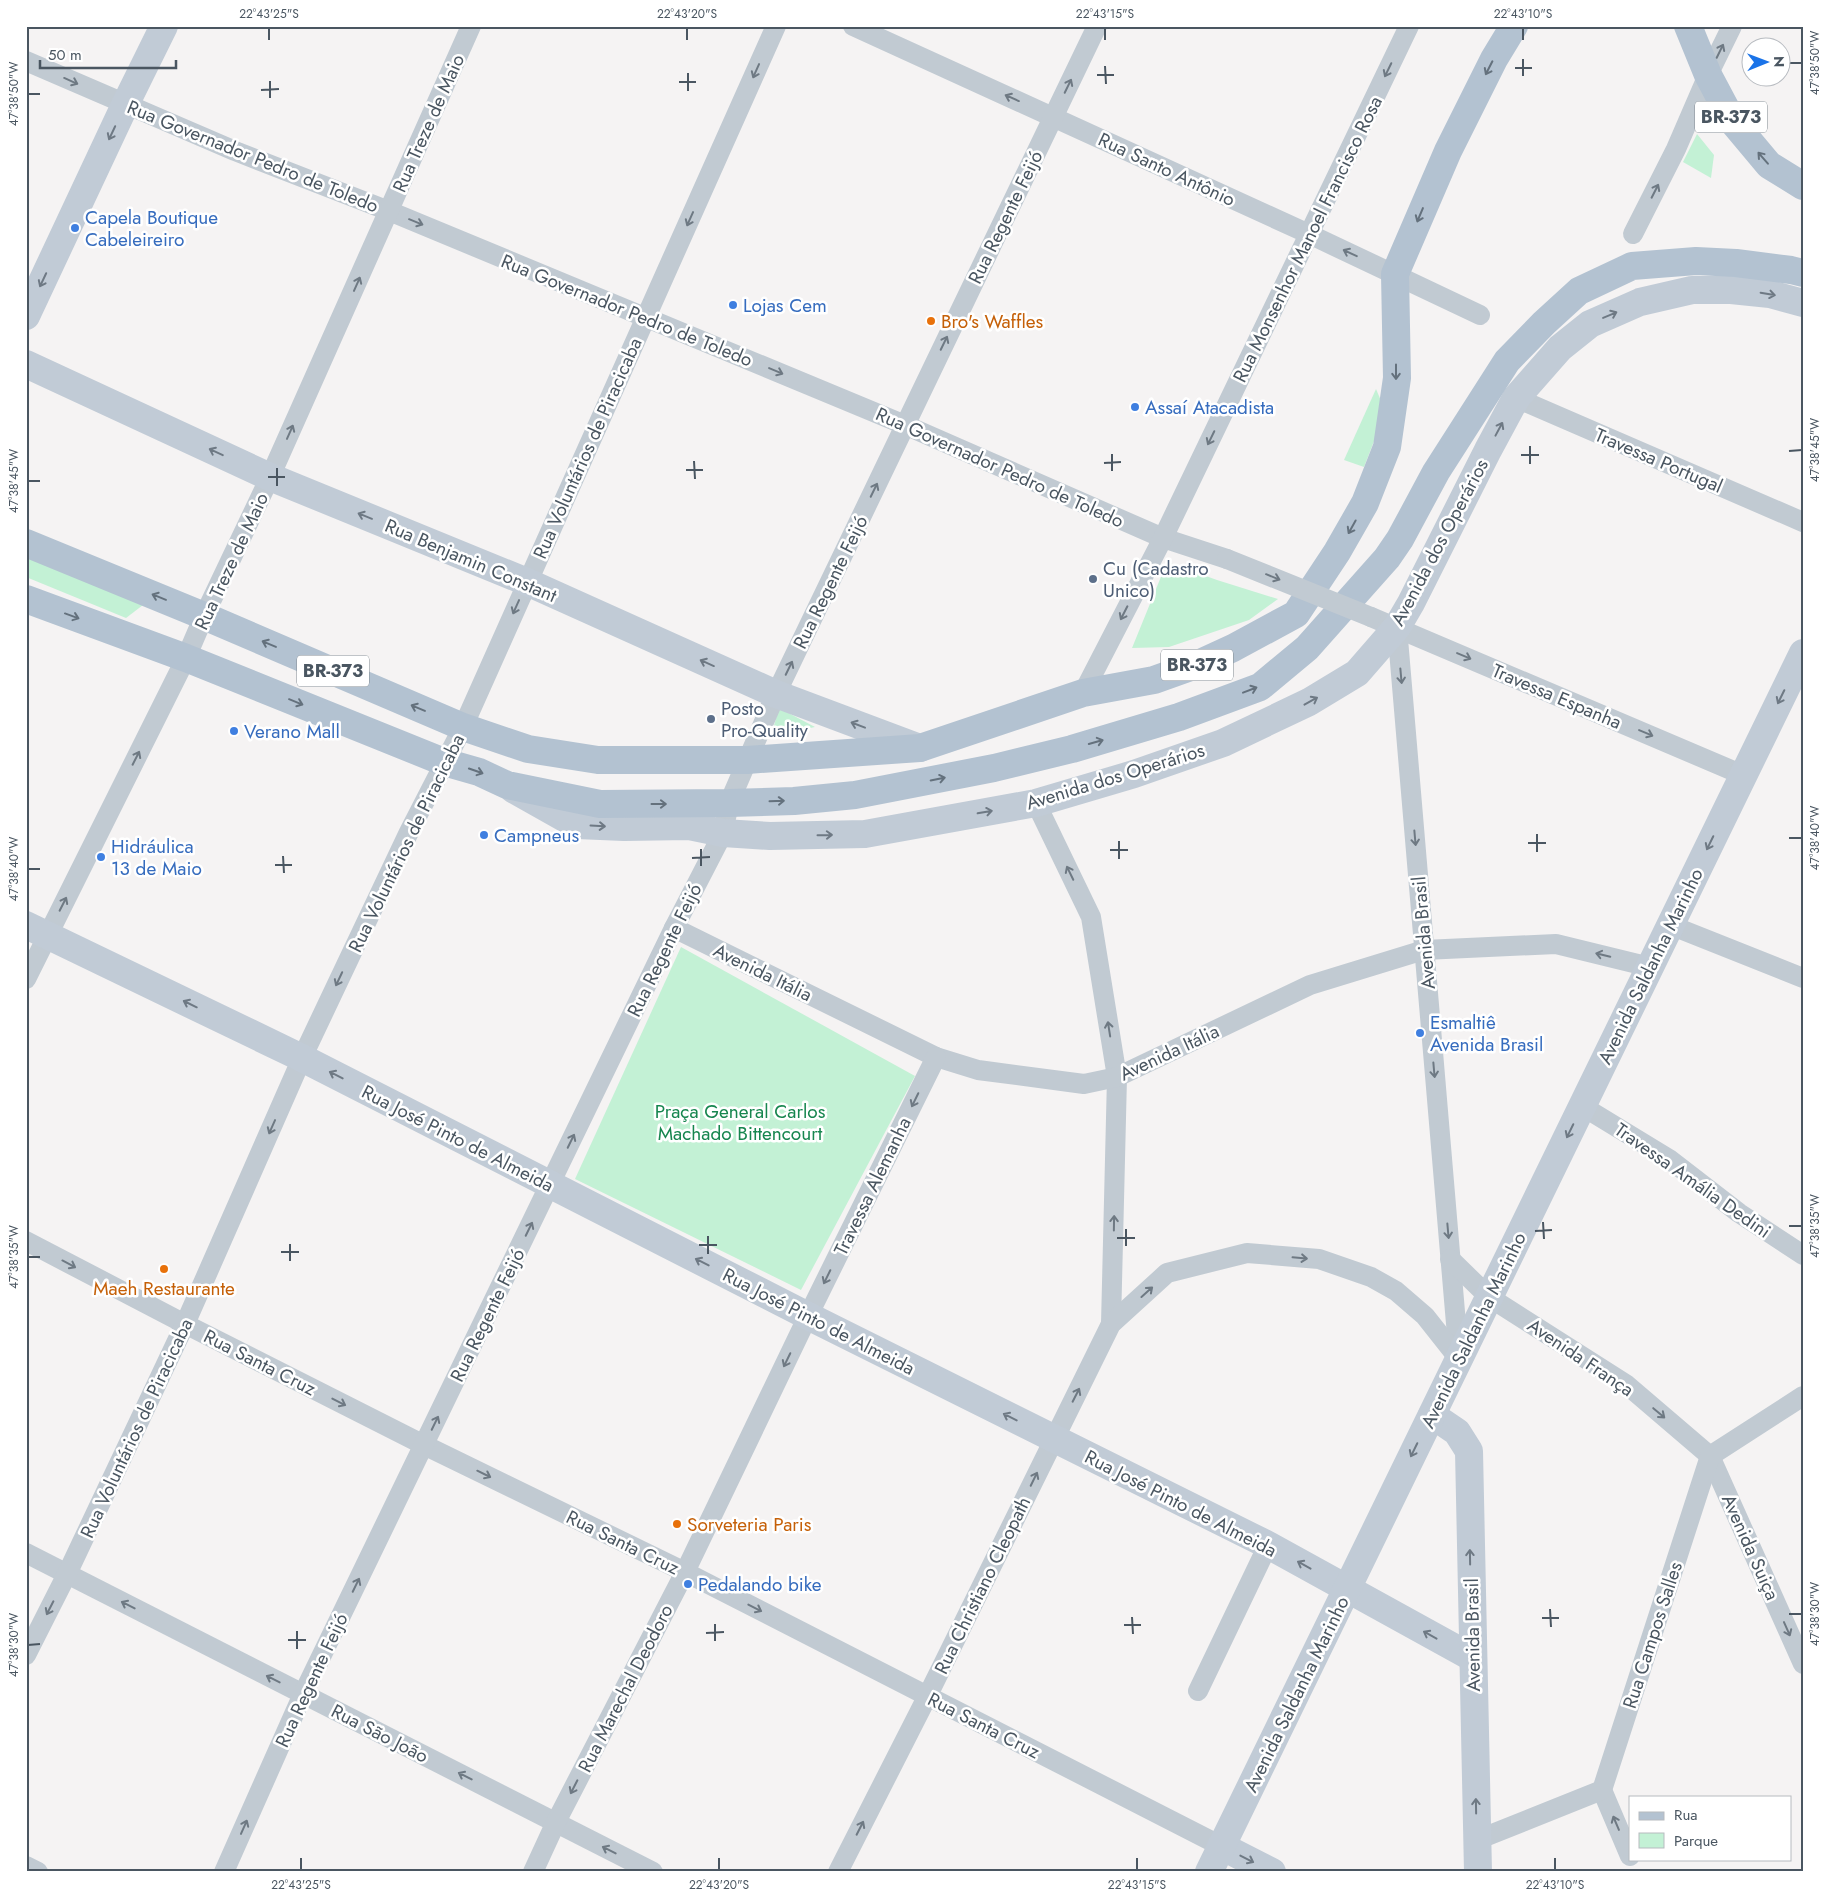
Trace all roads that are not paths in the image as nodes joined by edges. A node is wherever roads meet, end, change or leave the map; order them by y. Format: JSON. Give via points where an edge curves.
{"nodes":[{"id":1,"x":164,"y":26,"type":"edge"},
{"id":2,"x":471,"y":26,"type":"edge"},
{"id":3,"x":776,"y":26,"type":"edge"},
{"id":4,"x":853,"y":26,"type":"edge"},
{"id":5,"x":1097,"y":26,"type":"edge"},
{"id":6,"x":1409,"y":26,"type":"edge"},
{"id":7,"x":1514,"y":26,"type":"edge"},
{"id":8,"x":1688,"y":26,"type":"edge"},
{"id":9,"x":1732,"y":26,"type":"edge"},
{"id":10,"x":26,"y":61,"type":"edge"},
{"id":11,"x":1708,"y":75,"type":"junction"},
{"id":12,"x":125,"y":105,"type":"junction"},
{"id":13,"x":1053,"y":116,"type":"junction"},
{"id":14,"x":1803,"y":186,"type":"edge"},
{"id":15,"x":389,"y":211,"type":"junction"},
{"id":16,"x":1309,"y":234,"type":"junction"},
{"id":17,"x":1633,"y":234,"type":"dead end"},
{"id":18,"x":1395,"y":274,"type":"junction"},
{"id":19,"x":1803,"y":274,"type":"edge"},
{"id":20,"x":1803,"y":303,"type":"edge"},
{"id":21,"x":1480,"y":315,"type":"dead end"},
{"id":22,"x":26,"y":316,"type":"edge"},
{"id":23,"x":646,"y":317,"type":"junction"},
{"id":24,"x":26,"y":364,"type":"edge"},
{"id":25,"x":1516,"y":398,"type":"junction"},
{"id":26,"x":905,"y":425,"type":"junction"},
{"id":27,"x":270,"y":477,"type":"junction"},
{"id":28,"x":1803,"y":522,"type":"edge"},
{"id":29,"x":1163,"y":538,"type":"junction"},
{"id":30,"x":26,"y":543,"type":"edge"},
{"id":31,"x":527,"y":582,"type":"junction"},
{"id":32,"x":26,"y":599,"type":"edge"},
{"id":33,"x":204,"y":616,"type":"junction"},
{"id":34,"x":1371,"y":617,"type":"joint"},
{"id":35,"x":1397,"y":627,"type":"junction"},
{"id":36,"x":1803,"y":653,"type":"edge"},
{"id":37,"x":186,"y":658,"type":"junction"},
{"id":38,"x":1083,"y":693,"type":"junction"},
{"id":39,"x":776,"y":694,"type":"junction"},
{"id":40,"x":463,"y":727,"type":"junction"},
{"id":41,"x":920,"y":748,"type":"junction"},
{"id":42,"x":747,"y":760,"type":"junction"},
{"id":43,"x":444,"y":762,"type":"junction"},
{"id":44,"x":1743,"y":775,"type":"junction"},
{"id":45,"x":507,"y":785,"type":"junction"},
{"id":46,"x":1036,"y":802,"type":"junction"},
{"id":47,"x":729,"y":804,"type":"junction"},
{"id":48,"x":723,"y":833,"type":"junction"},
{"id":49,"x":1670,"y":925,"type":"junction"},
{"id":50,"x":674,"y":928,"type":"junction"},
{"id":51,"x":36,"y":930,"type":"edge"},
{"id":52,"x":1424,"y":950,"type":"junction"},
{"id":53,"x":1650,"y":967,"type":"junction"},
{"id":54,"x":1803,"y":978,"type":"edge"},
{"id":55,"x":26,"y":979,"type":"edge"},
{"id":56,"x":936,"y":1057,"type":"junction"},
{"id":57,"x":302,"y":1058,"type":"junction"},
{"id":58,"x":1117,"y":1078,"type":"junction"},
{"id":59,"x":1582,"y":1106,"type":"junction"},
{"id":60,"x":550,"y":1185,"type":"junction"},
{"id":61,"x":26,"y":1241,"type":"edge"},
{"id":62,"x":1803,"y":1255,"type":"edge"},
{"id":63,"x":1450,"y":1259,"type":"junction"},
{"id":64,"x":1489,"y":1296,"type":"junction"},
{"id":65,"x":808,"y":1316,"type":"junction"},
{"id":66,"x":185,"y":1324,"type":"junction"},
{"id":67,"x":1111,"y":1324,"type":"junction"},
{"id":68,"x":1459,"y":1359,"type":"junction"},
{"id":69,"x":1803,"y":1396,"type":"edge"},
{"id":70,"x":1432,"y":1414,"type":"junction"},
{"id":71,"x":1054,"y":1439,"type":"junction"},
{"id":72,"x":424,"y":1445,"type":"junction"},
{"id":73,"x":1710,"y":1456,"type":"junction"},
{"id":74,"x":1268,"y":1546,"type":"junction"},
{"id":75,"x":26,"y":1553,"type":"edge"},
{"id":76,"x":685,"y":1572,"type":"junction"},
{"id":77,"x":68,"y":1574,"type":"junction"},
{"id":78,"x":1347,"y":1589,"type":"junction"},
{"id":79,"x":26,"y":1655,"type":"edge"},
{"id":80,"x":1473,"y":1658,"type":"junction"},
{"id":81,"x":1803,"y":1664,"type":"edge"},
{"id":82,"x":1198,"y":1691,"type":"dead end"},
{"id":83,"x":303,"y":1694,"type":"junction"},
{"id":84,"x":928,"y":1697,"type":"junction"},
{"id":85,"x":1602,"y":1790,"type":"junction"},
{"id":86,"x":556,"y":1822,"type":"junction"},
{"id":87,"x":1477,"y":1840,"type":"junction"},
{"id":88,"x":1221,"y":1846,"type":"junction"},
{"id":89,"x":1629,"y":1854,"type":"edge"},
{"id":90,"x":1632,"y":1860,"type":"edge"},
{"id":91,"x":26,"y":1866,"type":"edge"},
{"id":92,"x":38,"y":1872,"type":"edge"},
{"id":93,"x":224,"y":1872,"type":"edge"},
{"id":94,"x":533,"y":1872,"type":"edge"},
{"id":95,"x":653,"y":1872,"type":"edge"},
{"id":96,"x":838,"y":1872,"type":"edge"},
{"id":97,"x":1209,"y":1872,"type":"edge"},
{"id":98,"x":1272,"y":1872,"type":"edge"},
{"id":99,"x":1478,"y":1872,"type":"edge"},
{"id":100,"x":1637,"y":1872,"type":"edge"}],
"edges":[{"from":1,"to":12,"type":"street"},
{"from":2,"to":15,"type":"street","name":"Rua Treze de Maio"},
{"from":3,"to":23,"type":"street","name":"Rua Voluntários de Piracicaba","one_way":true},
{"from":13,"to":4,"type":"street","name":"Rua Santo Antônio","one_way":true},
{"from":13,"to":5,"type":"street","name":"Rua Regente Feijó","one_way":true},
{"from":6,"to":16,"type":"street","name":"Rua Monsenhor Manoel Francisco Rosa","one_way":true},
{"from":7,"to":18,"type":"main road","number":"BR-373","one_way":true,"via":[[1448,151]]},
{"from":8,"to":11,"type":"main road","number":"BR-373"},
{"from":11,"to":9,"type":"street","one_way":true},
{"from":10,"to":12,"type":"street","name":"Rua Governador Pedro de Toledo","one_way":true},
{"from":14,"to":11,"type":"main road","number":"BR-373","one_way":true,"via":[[1769,165],[1751,144],[1733,122]]},
{"from":17,"to":11,"type":"street","one_way":true,"via":[[1676,149]]},
{"from":12,"to":15,"type":"street","name":"Rua Governador Pedro de Toledo"},
{"from":12,"to":22,"type":"street","one_way":true},
{"from":13,"to":16,"type":"street","name":"Rua Santo Antônio"},
{"from":26,"to":13,"type":"street","name":"Rua Regente Feijó","one_way":true},
{"from":15,"to":23,"type":"street","name":"Rua Governador Pedro de Toledo","one_way":true},
{"from":27,"to":15,"type":"street","name":"Rua Treze de Maio","one_way":true},
{"from":18,"to":16,"type":"street","name":"Rua Santo Antônio","one_way":true},
{"from":16,"to":29,"type":"street","name":"Rua Monsenhor Manoel Francisco Rosa","one_way":true},
{"from":18,"to":21,"type":"street","name":"Rua Santo Antônio"},
{"from":18,"to":38,"type":"main road","number":"BR-373","one_way":true,"via":[[1397,378],[1386,447],[1365,503],[1338,552],[1296,614],[1196,665],[1154,680]]},
{"from":47,"to":19,"type":"main road","number":"BR-373","one_way":true,"via":[[855,795],[994,768],[1179,717],[1260,687],[1307,648],[1387,558],[1436,472],[1507,361],[1579,291],[1632,266],[1642,265],[1696,261],[1736,263]]},
{"from":25,"to":20,"type":"street","name":"Avenida dos Operários","one_way":true,"via":[[1560,348],[1590,324],[1640,302],[1692,290],[1731,290],[1770,294]]},
{"from":23,"to":26,"type":"street","name":"Rua Governador Pedro de Toledo","one_way":true},
{"from":23,"to":31,"type":"street","name":"Rua Voluntários de Piracicaba"},
{"from":27,"to":24,"type":"street","name":"Rua Benjamin Constant","one_way":true},
{"from":25,"to":28,"type":"street","name":"Travessa Portugal"},
{"from":35,"to":25,"type":"street","name":"Avenida dos Operários","one_way":true},
{"from":26,"to":29,"type":"street","name":"Rua Governador Pedro de Toledo"},
{"from":39,"to":26,"type":"street","name":"Rua Regente Feijó","one_way":true},
{"from":31,"to":27,"type":"street","name":"Rua Benjamin Constant","one_way":true},
{"from":27,"to":33,"type":"street","name":"Rua Treze de Maio"},
{"from":29,"to":34,"type":"street","name":"Rua Governador Pedro de Toledo","one_way":true,"bridge":true,"via":[[1228,559]]},
{"from":29,"to":38,"type":"street","name":"Rua Monsenhor Manoel Francisco Rosa","one_way":true},
{"from":33,"to":30,"type":"main road","number":"BR-373","one_way":true},
{"from":39,"to":31,"type":"street","name":"Rua Benjamin Constant","one_way":true},
{"from":31,"to":40,"type":"street","name":"Rua Voluntários de Piracicaba","one_way":true},
{"from":32,"to":37,"type":"main road","number":"BR-373","one_way":true},
{"from":33,"to":37,"type":"street","name":"Rua Treze de Maio"},
{"from":40,"to":33,"type":"main road","number":"BR-373","one_way":true},
{"from":34,"to":35,"type":"street","name":"Travessa Espanha"},
{"from":35,"to":44,"type":"street","name":"Travessa Espanha","one_way":true},
{"from":46,"to":35,"type":"street","name":"Avenida dos Operários","one_way":true,"via":[[1134,774],[1223,743],[1309,702],[1357,673]]},
{"from":35,"to":52,"type":"street","name":"Avenida Brasil","one_way":true},
{"from":36,"to":44,"type":"street","name":"Avenida Saldanha Marinho","one_way":true},
{"from":37,"to":43,"type":"main road","number":"BR-373","one_way":true},
{"from":51,"to":37,"type":"street","name":"Rua Treze de Maio","one_way":true},
{"from":38,"to":41,"type":"main road","number":"BR-373"},
{"from":41,"to":39,"type":"street","name":"Rua Benjamin Constant","one_way":true},
{"from":39,"to":42,"type":"street","name":"Rua Regente Feijó"},
{"from":40,"to":42,"type":"main road","number":"BR-373","via":[[528,749],[598,760]]},
{"from":40,"to":43,"type":"street","name":"Rua Voluntários de Piracicaba"},
{"from":41,"to":42,"type":"main road","number":"BR-373"},
{"from":42,"to":47,"type":"street","name":"Rua Regente Feijó"},
{"from":43,"to":45,"type":"main road","number":"BR-373","one_way":true,"via":[[479,772]]},
{"from":43,"to":57,"type":"street","name":"Rua Voluntários de Piracicaba","one_way":true},
{"from":44,"to":49,"type":"street","name":"Avenida Saldanha Marinho","one_way":true},
{"from":45,"to":47,"type":"main road","number":"BR-373","one_way":true,"via":[[600,804]]},
{"from":45,"to":48,"type":"street","name":"Avenida dos Operários","one_way":true,"via":[[577,825],[689,826]]},
{"from":48,"to":46,"type":"street","name":"Avenida dos Operários","one_way":true,"via":[[770,836],[865,834]]},
{"from":58,"to":46,"type":"street","one_way":true,"via":[[1091,917]]},
{"from":47,"to":48,"type":"street","name":"Rua Regente Feijó"},
{"from":48,"to":50,"type":"street","name":"Rua Regente Feijó"},
{"from":49,"to":53,"type":"street","name":"Avenida Saldanha Marinho"},
{"from":49,"to":54,"type":"street"},
{"from":50,"to":56,"type":"street","name":"Avenida Itália"},
{"from":60,"to":50,"type":"street","name":"Rua Regente Feijó","one_way":true},
{"from":51,"to":55,"type":"street","name":"Rua Treze de Maio"},
{"from":57,"to":51,"type":"street","name":"Rua José Pinto de Almeida","one_way":true},
{"from":53,"to":52,"type":"street","name":"Avenida Itália","one_way":true,"via":[[1556,944]]},
{"from":52,"to":58,"type":"street","name":"Avenida Itália","via":[[1310,985]]},
{"from":52,"to":63,"type":"street","name":"Avenida Brasil","one_way":true},
{"from":53,"to":59,"type":"street","name":"Avenida Saldanha Marinho"},
{"from":56,"to":58,"type":"street","name":"Avenida Itália","via":[[978,1070],[1084,1084]]},
{"from":56,"to":65,"type":"street","name":"Travessa Alemanha","one_way":true},
{"from":60,"to":57,"type":"street","name":"Rua José Pinto de Almeida","one_way":true},
{"from":57,"to":66,"type":"street","name":"Rua Voluntários de Piracicaba","one_way":true},
{"from":67,"to":58,"type":"street","one_way":true},
{"from":59,"to":62,"type":"street","name":"Travessa Amália Dedini","via":[[1669,1159],[1739,1214]]},
{"from":59,"to":64,"type":"street","name":"Avenida Saldanha Marinho","one_way":true},
{"from":65,"to":60,"type":"street","name":"Rua José Pinto de Almeida","one_way":true},
{"from":72,"to":60,"type":"street","name":"Rua Regente Feijó","one_way":true},
{"from":61,"to":66,"type":"street","name":"Rua Santa Cruz","one_way":true},
{"from":63,"to":64,"type":"street","name":"Avenida França"},
{"from":63,"to":68,"type":"street","name":"Avenida Brasil"},
{"from":64,"to":68,"type":"street","name":"Avenida Saldanha Marinho"},
{"from":64,"to":73,"type":"street","name":"Avenida França","one_way":true,"via":[[1627,1385]]},
{"from":71,"to":65,"type":"street","name":"Rua José Pinto de Almeida","one_way":true},
{"from":65,"to":76,"type":"street","name":"Rua Marechal Deodoro","one_way":true},
{"from":66,"to":72,"type":"street","name":"Rua Santa Cruz","one_way":true},
{"from":66,"to":77,"type":"street","name":"Rua Voluntários de Piracicaba"},
{"from":67,"to":68,"type":"street","one_way":true,"via":[[1167,1273],[1247,1253],[1320,1259],[1371,1277],[1396,1291],[1425,1316]]},
{"from":71,"to":67,"type":"street","name":"Rua Christiano Cleopath","one_way":true},
{"from":68,"to":70,"type":"street","name":"Avenida Saldanha Marinho"},
{"from":69,"to":73,"type":"street"},
{"from":70,"to":78,"type":"street","name":"Avenida Saldanha Marinho","one_way":true},
{"from":80,"to":70,"type":"street","name":"Avenida Brasil","one_way":true,"via":[[1469,1451],[1457,1432]]},
{"from":71,"to":74,"type":"street","name":"Rua José Pinto de Almeida"},
{"from":84,"to":71,"type":"street","name":"Rua Christiano Cleopath","one_way":true},
{"from":72,"to":76,"type":"street","name":"Rua Santa Cruz","one_way":true},
{"from":83,"to":72,"type":"street","name":"Rua Regente Feijó","one_way":true},
{"from":73,"to":81,"type":"street","name":"Avenida Suiça","one_way":true},
{"from":73,"to":85,"type":"street","name":"Rua Campos Salles"},
{"from":78,"to":74,"type":"street","name":"Rua José Pinto de Almeida","one_way":true},
{"from":74,"to":82,"type":"street"},
{"from":75,"to":77,"type":"street","name":"Rua São João"},
{"from":76,"to":84,"type":"street","name":"Rua Santa Cruz","one_way":true},
{"from":76,"to":86,"type":"street","name":"Rua Marechal Deodoro","one_way":true},
{"from":77,"to":79,"type":"street","name":"Rua Voluntários de Piracicaba","one_way":true},
{"from":83,"to":77,"type":"street","name":"Rua São João","one_way":true},
{"from":80,"to":78,"type":"street","name":"Rua José Pinto de Almeida","one_way":true},
{"from":78,"to":88,"type":"street","name":"Avenida Saldanha Marinho"},
{"from":87,"to":80,"type":"street","name":"Avenida Brasil","one_way":true},
{"from":86,"to":83,"type":"street","name":"Rua São João","one_way":true},
{"from":93,"to":83,"type":"street","name":"Rua Regente Feijó","one_way":true},
{"from":84,"to":88,"type":"street","name":"Rua Santa Cruz"},
{"from":96,"to":84,"type":"street","name":"Rua Christiano Cleopath","one_way":true},
{"from":85,"to":87,"type":"street"},
{"from":89,"to":85,"type":"street","one_way":true},
{"from":86,"to":94,"type":"street","name":"Rua Marechal Deodoro"},
{"from":95,"to":86,"type":"street","name":"Rua São João","one_way":true},
{"from":87,"to":99,"type":"street","name":"Avenida Brasil"},
{"from":88,"to":97,"type":"street","name":"Avenida Saldanha Marinho"},
{"from":88,"to":98,"type":"street","name":"Rua Santa Cruz","one_way":true},
{"from":90,"to":100,"type":"street"},
{"from":91,"to":92,"type":"street"}]}
